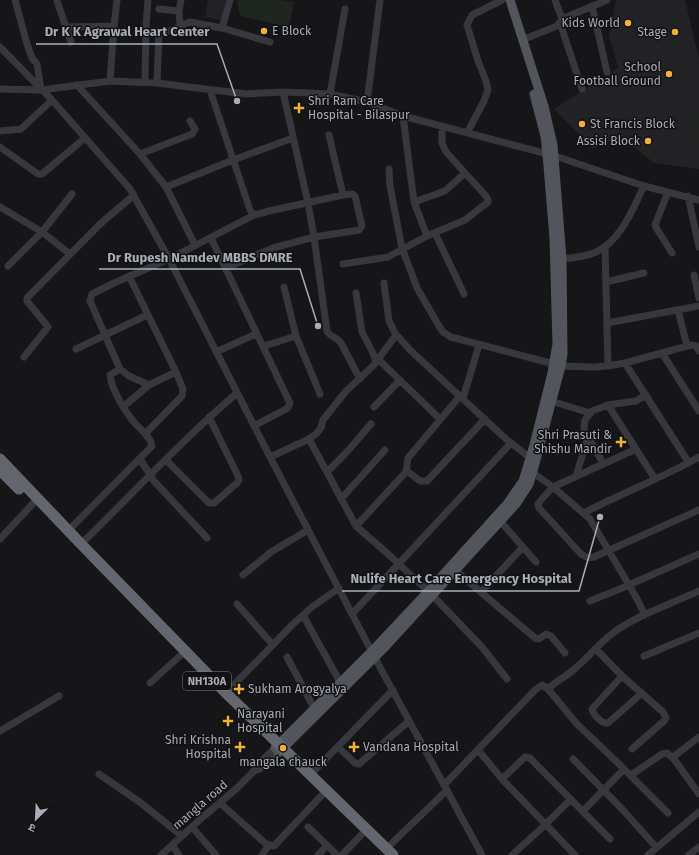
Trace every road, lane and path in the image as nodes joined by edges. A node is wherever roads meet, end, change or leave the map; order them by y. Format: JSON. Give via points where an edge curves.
{"nodes":[{"id":1,"x":15,"y":0,"type":"edge"},
{"id":2,"x":118,"y":0,"type":"edge"},
{"id":3,"x":148,"y":0,"type":"edge"},
{"id":4,"x":181,"y":0,"type":"edge"},
{"id":5,"x":230,"y":0,"type":"edge"},
{"id":6,"x":380,"y":0,"type":"edge"},
{"id":7,"x":503,"y":0,"type":"edge"},
{"id":8,"x":510,"y":0,"type":"edge"},
{"id":9,"x":555,"y":0,"type":"edge"},
{"id":10,"x":607,"y":0,"type":"edge"},
{"id":11,"x":57,"y":1,"type":"edge"},
{"id":12,"x":592,"y":6,"type":"junction"},
{"id":13,"x":159,"y":9,"type":"dead end"},
{"id":14,"x":345,"y":9,"type":"dead end"},
{"id":15,"x":179,"y":11,"type":"junction"},
{"id":16,"x":561,"y":21,"type":"junction"},
{"id":17,"x":114,"y":26,"type":"junction"},
{"id":18,"x":180,"y":26,"type":"junction"},
{"id":19,"x":66,"y":27,"type":"junction"},
{"id":20,"x":222,"y":28,"type":"junction"},
{"id":21,"x":522,"y":40,"type":"junction"},
{"id":22,"x":71,"y":42,"type":"dead end"},
{"id":23,"x":270,"y":42,"type":"dead end"},
{"id":24,"x":0,"y":47,"type":"edge"},
{"id":25,"x":607,"y":72,"type":"dead end"},
{"id":26,"x":110,"y":81,"type":"junction"},
{"id":27,"x":145,"y":82,"type":"junction"},
{"id":28,"x":157,"y":83,"type":"junction"},
{"id":29,"x":77,"y":85,"type":"junction"},
{"id":30,"x":0,"y":89,"type":"edge"},
{"id":31,"x":582,"y":89,"type":"dead end"},
{"id":32,"x":41,"y":90,"type":"junction"},
{"id":33,"x":210,"y":90,"type":"junction"},
{"id":34,"x":283,"y":92,"type":"junction"},
{"id":35,"x":330,"y":94,"type":"junction"},
{"id":36,"x":52,"y":100,"type":"junction"},
{"id":37,"x":366,"y":102,"type":"junction"},
{"id":38,"x":403,"y":116,"type":"junction"},
{"id":39,"x":190,"y":120,"type":"dead end"},
{"id":40,"x":442,"y":127,"type":"junction"},
{"id":41,"x":0,"y":131,"type":"edge"},
{"id":42,"x":467,"y":133,"type":"junction"},
{"id":43,"x":329,"y":135,"type":"dead end"},
{"id":44,"x":85,"y":138,"type":"junction"},
{"id":45,"x":293,"y":138,"type":"junction"},
{"id":46,"x":0,"y":147,"type":"edge"},
{"id":47,"x":140,"y":154,"type":"junction"},
{"id":48,"x":551,"y":155,"type":"junction"},
{"id":49,"x":233,"y":160,"type":"junction"},
{"id":50,"x":389,"y":169,"type":"dead end"},
{"id":51,"x":466,"y":173,"type":"junction"},
{"id":52,"x":644,"y":186,"type":"junction"},
{"id":53,"x":166,"y":187,"type":"junction"},
{"id":54,"x":668,"y":192,"type":"junction"},
{"id":55,"x":72,"y":194,"type":"dead end"},
{"id":56,"x":134,"y":195,"type":"junction"},
{"id":57,"x":343,"y":195,"type":"junction"},
{"id":58,"x":688,"y":196,"type":"junction"},
{"id":59,"x":699,"y":200,"type":"edge"},
{"id":60,"x":414,"y":202,"type":"junction"},
{"id":61,"x":308,"y":203,"type":"junction"},
{"id":62,"x":0,"y":207,"type":"edge"},
{"id":63,"x":254,"y":215,"type":"junction"},
{"id":64,"x":42,"y":232,"type":"junction"},
{"id":65,"x":434,"y":233,"type":"junction"},
{"id":66,"x":427,"y":236,"type":"junction"},
{"id":67,"x":314,"y":237,"type":"junction"},
{"id":68,"x":211,"y":238,"type":"junction"},
{"id":69,"x":196,"y":245,"type":"junction"},
{"id":70,"x":605,"y":247,"type":"junction"},
{"id":71,"x":699,"y":247,"type":"edge"},
{"id":72,"x":402,"y":248,"type":"junction"},
{"id":73,"x":672,"y":253,"type":"dead end"},
{"id":74,"x":70,"y":254,"type":"junction"},
{"id":75,"x":169,"y":259,"type":"junction"},
{"id":76,"x":562,"y":259,"type":"junction"},
{"id":77,"x":343,"y":264,"type":"dead end"},
{"id":78,"x":8,"y":266,"type":"dead end"},
{"id":79,"x":226,"y":268,"type":"junction"},
{"id":80,"x":644,"y":273,"type":"dead end"},
{"id":81,"x":694,"y":275,"type":"dead end"},
{"id":82,"x":130,"y":276,"type":"junction"},
{"id":83,"x":606,"y":282,"type":"junction"},
{"id":84,"x":384,"y":283,"type":"dead end"},
{"id":85,"x":284,"y":287,"type":"dead end"},
{"id":86,"x":356,"y":293,"type":"dead end"},
{"id":87,"x":464,"y":294,"type":"dead end"},
{"id":88,"x":699,"y":298,"type":"edge"},
{"id":89,"x":699,"y":306,"type":"edge"},
{"id":90,"x":678,"y":310,"type":"junction"},
{"id":91,"x":147,"y":315,"type":"junction"},
{"id":92,"x":607,"y":323,"type":"junction"},
{"id":93,"x":256,"y":334,"type":"junction"},
{"id":94,"x":396,"y":335,"type":"junction"},
{"id":95,"x":105,"y":336,"type":"junction"},
{"id":96,"x":296,"y":336,"type":"junction"},
{"id":97,"x":480,"y":345,"type":"junction"},
{"id":98,"x":264,"y":346,"type":"junction"},
{"id":99,"x":687,"y":346,"type":"junction"},
{"id":100,"x":76,"y":349,"type":"dead end"},
{"id":101,"x":699,"y":351,"type":"edge"},
{"id":102,"x":216,"y":352,"type":"junction"},
{"id":103,"x":662,"y":353,"type":"junction"},
{"id":104,"x":24,"y":357,"type":"dead end"},
{"id":105,"x":377,"y":360,"type":"junction"},
{"id":106,"x":625,"y":363,"type":"junction"},
{"id":107,"x":558,"y":365,"type":"junction"},
{"id":108,"x":608,"y":366,"type":"junction"},
{"id":109,"x":120,"y":368,"type":"junction"},
{"id":110,"x":176,"y":372,"type":"junction"},
{"id":111,"x":360,"y":380,"type":"junction"},
{"id":112,"x":400,"y":380,"type":"junction"},
{"id":113,"x":149,"y":385,"type":"junction"},
{"id":114,"x":237,"y":393,"type":"junction"},
{"id":115,"x":320,"y":394,"type":"dead end"},
{"id":116,"x":646,"y":395,"type":"junction"},
{"id":117,"x":461,"y":397,"type":"junction"},
{"id":118,"x":551,"y":401,"type":"junction"},
{"id":119,"x":608,"y":405,"type":"junction"},
{"id":120,"x":124,"y":406,"type":"junction"},
{"id":121,"x":374,"y":407,"type":"dead end"},
{"id":122,"x":699,"y":411,"type":"edge"},
{"id":123,"x":590,"y":413,"type":"junction"},
{"id":124,"x":209,"y":418,"type":"junction"},
{"id":125,"x":440,"y":419,"type":"junction"},
{"id":126,"x":485,"y":420,"type":"junction"},
{"id":127,"x":371,"y":424,"type":"dead end"},
{"id":128,"x":254,"y":426,"type":"junction"},
{"id":129,"x":145,"y":434,"type":"junction"},
{"id":130,"x":588,"y":437,"type":"junction"},
{"id":131,"x":310,"y":439,"type":"junction"},
{"id":132,"x":511,"y":443,"type":"junction"},
{"id":133,"x":636,"y":449,"type":"junction"},
{"id":134,"x":385,"y":450,"type":"dead end"},
{"id":135,"x":270,"y":457,"type":"junction"},
{"id":136,"x":699,"y":457,"type":"edge"},
{"id":137,"x":0,"y":459,"type":"edge"},
{"id":138,"x":140,"y":459,"type":"junction"},
{"id":139,"x":166,"y":460,"type":"junction"},
{"id":140,"x":533,"y":460,"type":"junction"},
{"id":141,"x":604,"y":463,"type":"junction"},
{"id":142,"x":689,"y":463,"type":"junction"},
{"id":143,"x":0,"y":470,"type":"edge"},
{"id":144,"x":530,"y":470,"type":"junction"},
{"id":145,"x":407,"y":471,"type":"junction"},
{"id":146,"x":327,"y":472,"type":"junction"},
{"id":147,"x":150,"y":476,"type":"junction"},
{"id":148,"x":576,"y":476,"type":"junction"},
{"id":149,"x":655,"y":479,"type":"junction"},
{"id":150,"x":553,"y":487,"type":"junction"},
{"id":151,"x":341,"y":499,"type":"junction"},
{"id":152,"x":36,"y":501,"type":"junction"},
{"id":153,"x":699,"y":510,"type":"edge"},
{"id":154,"x":584,"y":513,"type":"junction"},
{"id":155,"x":501,"y":522,"type":"junction"},
{"id":156,"x":356,"y":526,"type":"junction"},
{"id":157,"x":308,"y":530,"type":"junction"},
{"id":158,"x":68,"y":531,"type":"junction"},
{"id":159,"x":206,"y":538,"type":"dead end"},
{"id":160,"x":0,"y":539,"type":"edge"},
{"id":161,"x":81,"y":544,"type":"junction"},
{"id":162,"x":523,"y":547,"type":"junction"},
{"id":163,"x":609,"y":551,"type":"junction"},
{"id":164,"x":699,"y":554,"type":"edge"},
{"id":165,"x":536,"y":562,"type":"dead end"},
{"id":166,"x":399,"y":564,"type":"junction"},
{"id":167,"x":456,"y":571,"type":"junction"},
{"id":168,"x":243,"y":575,"type":"dead end"},
{"id":169,"x":629,"y":585,"type":"junction"},
{"id":170,"x":339,"y":588,"type":"junction"},
{"id":171,"x":699,"y":591,"type":"edge"},
{"id":172,"x":481,"y":592,"type":"junction"},
{"id":173,"x":430,"y":593,"type":"junction"},
{"id":174,"x":590,"y":601,"type":"dead end"},
{"id":175,"x":237,"y":604,"type":"dead end"},
{"id":176,"x":352,"y":614,"type":"junction"},
{"id":177,"x":303,"y":615,"type":"junction"},
{"id":178,"x":645,"y":615,"type":"junction"},
{"id":179,"x":151,"y":621,"type":"junction"},
{"id":180,"x":699,"y":633,"type":"edge"},
{"id":181,"x":273,"y":645,"type":"junction"},
{"id":182,"x":596,"y":649,"type":"junction"},
{"id":183,"x":565,"y":652,"type":"dead end"},
{"id":184,"x":373,"y":654,"type":"junction"},
{"id":185,"x":181,"y":655,"type":"junction"},
{"id":186,"x":644,"y":656,"type":"dead end"},
{"id":187,"x":287,"y":657,"type":"dead end"},
{"id":188,"x":622,"y":676,"type":"junction"},
{"id":189,"x":507,"y":678,"type":"dead end"},
{"id":190,"x":340,"y":682,"type":"junction"},
{"id":191,"x":150,"y":683,"type":"dead end"},
{"id":192,"x":548,"y":689,"type":"junction"},
{"id":193,"x":393,"y":690,"type":"junction"},
{"id":194,"x":226,"y":693,"type":"junction"},
{"id":195,"x":642,"y":694,"type":"junction"},
{"id":196,"x":59,"y":696,"type":"dead end"},
{"id":197,"x":314,"y":708,"type":"junction"},
{"id":198,"x":409,"y":721,"type":"junction"},
{"id":199,"x":0,"y":730,"type":"edge"},
{"id":200,"x":699,"y":737,"type":"edge"},
{"id":201,"x":338,"y":747,"type":"junction"},
{"id":202,"x":278,"y":749,"type":"junction"},
{"id":203,"x":632,"y":749,"type":"dead end"},
{"id":204,"x":478,"y":750,"type":"junction"},
{"id":205,"x":673,"y":757,"type":"junction"},
{"id":206,"x":573,"y":760,"type":"dead end"},
{"id":207,"x":624,"y":769,"type":"junction"},
{"id":208,"x":99,"y":774,"type":"dead end"},
{"id":209,"x":310,"y":775,"type":"junction"},
{"id":210,"x":631,"y":775,"type":"junction"},
{"id":211,"x":502,"y":779,"type":"junction"},
{"id":212,"x":446,"y":787,"type":"junction"},
{"id":213,"x":603,"y":790,"type":"junction"},
{"id":214,"x":699,"y":794,"type":"edge"},
{"id":215,"x":322,"y":795,"type":"junction"},
{"id":216,"x":570,"y":799,"type":"junction"},
{"id":217,"x":220,"y":803,"type":"junction"},
{"id":218,"x":583,"y":811,"type":"junction"},
{"id":219,"x":699,"y":812,"type":"edge"},
{"id":220,"x":668,"y":813,"type":"dead end"},
{"id":221,"x":545,"y":825,"type":"junction"},
{"id":222,"x":192,"y":827,"type":"junction"},
{"id":223,"x":308,"y":827,"type":"dead end"},
{"id":224,"x":366,"y":834,"type":"junction"},
{"id":225,"x":182,"y":836,"type":"junction"},
{"id":226,"x":610,"y":839,"type":"dead end"},
{"id":227,"x":172,"y":845,"type":"junction"},
{"id":228,"x":327,"y":845,"type":"junction"},
{"id":229,"x":269,"y":846,"type":"junction"},
{"id":230,"x":656,"y":847,"type":"junction"},
{"id":231,"x":699,"y":847,"type":"edge"},
{"id":232,"x":388,"y":853,"type":"edge"},
{"id":233,"x":161,"y":855,"type":"edge"},
{"id":234,"x":179,"y":855,"type":"edge"},
{"id":235,"x":216,"y":855,"type":"edge"},
{"id":236,"x":262,"y":855,"type":"edge"},
{"id":237,"x":318,"y":855,"type":"edge"},
{"id":238,"x":337,"y":855,"type":"edge"},
{"id":239,"x":342,"y":855,"type":"edge"},
{"id":240,"x":482,"y":855,"type":"edge"},
{"id":241,"x":512,"y":855,"type":"edge"},
{"id":242,"x":575,"y":855,"type":"edge"},
{"id":243,"x":648,"y":855,"type":"edge"},
{"id":244,"x":689,"y":855,"type":"edge"}],
"edges":[{"from":1,"to":32,"type":"street","via":[[27,44],[37,64]]},
{"from":2,"to":17,"type":"street"},
{"from":3,"to":27,"type":"street"},
{"from":4,"to":15,"type":"street"},
{"from":5,"to":20,"type":"street"},
{"from":6,"to":37,"type":"street"},
{"from":7,"to":42,"type":"street","via":[[472,15],[467,25],[488,90]]},
{"from":7,"to":48,"type":"main road","via":[[537,103]]},
{"from":8,"to":21,"type":"main road"},
{"from":9,"to":16,"type":"street"},
{"from":10,"to":12,"type":"street"},
{"from":11,"to":19,"type":"street"},
{"from":12,"to":16,"type":"street"},
{"from":12,"to":25,"type":"street"},
{"from":13,"to":15,"type":"street"},
{"from":14,"to":35,"type":"street"},
{"from":15,"to":18,"type":"street"},
{"from":16,"to":21,"type":"street","via":[[557,26]]},
{"from":16,"to":31,"type":"street"},
{"from":17,"to":19,"type":"street"},
{"from":17,"to":26,"type":"street"},
{"from":18,"to":20,"type":"street","via":[[190,22]]},
{"from":18,"to":28,"type":"street","via":[[159,33]]},
{"from":19,"to":22,"type":"street"},
{"from":20,"to":23,"type":"street"},
{"from":21,"to":48,"type":"main road","via":[[552,137]]},
{"from":24,"to":32,"type":"street"},
{"from":26,"to":27,"type":"street"},
{"from":26,"to":29,"type":"street"},
{"from":27,"to":28,"type":"street"},
{"from":28,"to":33,"type":"street"},
{"from":29,"to":32,"type":"street"},
{"from":29,"to":47,"type":"street"},
{"from":30,"to":32,"type":"street"},
{"from":32,"to":36,"type":"street"},
{"from":33,"to":34,"type":"street","via":[[246,94]]},
{"from":33,"to":49,"type":"street"},
{"from":34,"to":35,"type":"street"},
{"from":34,"to":45,"type":"street"},
{"from":35,"to":37,"type":"street"},
{"from":36,"to":41,"type":"street","via":[[21,129]]},
{"from":36,"to":44,"type":"street"},
{"from":37,"to":38,"type":"street"},
{"from":38,"to":40,"type":"street"},
{"from":38,"to":60,"type":"street"},
{"from":39,"to":47,"type":"street","via":[[194,129],[192,134]]},
{"from":40,"to":42,"type":"street"},
{"from":40,"to":51,"type":"street","via":[[443,148]]},
{"from":42,"to":48,"type":"street"},
{"from":43,"to":57,"type":"street"},
{"from":44,"to":46,"type":"street","via":[[42,174],[38,174]]},
{"from":44,"to":56,"type":"street"},
{"from":45,"to":49,"type":"street"},
{"from":45,"to":61,"type":"street"},
{"from":47,"to":53,"type":"street"},
{"from":48,"to":52,"type":"street"},
{"from":48,"to":76,"type":"main road"},
{"from":48,"to":107,"type":"main road"},
{"from":49,"to":53,"type":"street"},
{"from":49,"to":63,"type":"street"},
{"from":50,"to":72,"type":"street"},
{"from":51,"to":60,"type":"street","via":[[444,191]]},
{"from":51,"to":65,"type":"street","via":[[486,196],[488,202],[465,220]]},
{"from":52,"to":54,"type":"street"},
{"from":52,"to":70,"type":"street","via":[[624,226]]},
{"from":53,"to":69,"type":"street"},
{"from":54,"to":58,"type":"street"},
{"from":54,"to":73,"type":"street","via":[[656,225]]},
{"from":55,"to":64,"type":"street"},
{"from":56,"to":74,"type":"street"},
{"from":56,"to":75,"type":"street"},
{"from":57,"to":61,"type":"street"},
{"from":57,"to":67,"type":"street","via":[[355,196],[361,228]]},
{"from":58,"to":59,"type":"street"},
{"from":58,"to":71,"type":"street"},
{"from":60,"to":66,"type":"street"},
{"from":61,"to":63,"type":"street"},
{"from":61,"to":67,"type":"street"},
{"from":62,"to":64,"type":"street"},
{"from":63,"to":68,"type":"street"},
{"from":64,"to":74,"type":"street"},
{"from":64,"to":78,"type":"street"},
{"from":65,"to":66,"type":"street"},
{"from":65,"to":87,"type":"street"},
{"from":66,"to":72,"type":"street"},
{"from":67,"to":79,"type":"street","via":[[273,248]]},
{"from":67,"to":111,"type":"street","via":[[327,331],[341,342]]},
{"from":68,"to":69,"type":"street"},
{"from":68,"to":79,"type":"street"},
{"from":69,"to":75,"type":"street"},
{"from":70,"to":76,"type":"street","via":[[590,255]]},
{"from":70,"to":83,"type":"street"},
{"from":72,"to":77,"type":"street","via":[[382,259]]},
{"from":72,"to":97,"type":"street","via":[[417,288],[438,326],[451,337]]},
{"from":74,"to":104,"type":"street","via":[[27,298],[48,327]]},
{"from":75,"to":82,"type":"street"},
{"from":75,"to":102,"type":"street"},
{"from":76,"to":107,"type":"main road","via":[[563,344]]},
{"from":79,"to":93,"type":"street"},
{"from":80,"to":83,"type":"street"},
{"from":81,"to":88,"type":"street"},
{"from":82,"to":91,"type":"street"},
{"from":82,"to":95,"type":"street","via":[[91,296],[90,301]]},
{"from":83,"to":92,"type":"street"},
{"from":84,"to":94,"type":"street","via":[[389,321]]},
{"from":85,"to":96,"type":"street"},
{"from":86,"to":105,"type":"street","via":[[362,332]]},
{"from":89,"to":90,"type":"street"},
{"from":90,"to":92,"type":"street"},
{"from":90,"to":99,"type":"street"},
{"from":91,"to":95,"type":"street"},
{"from":91,"to":110,"type":"street"},
{"from":92,"to":108,"type":"street"},
{"from":93,"to":98,"type":"street"},
{"from":93,"to":102,"type":"street"},
{"from":94,"to":105,"type":"street"},
{"from":94,"to":117,"type":"street"},
{"from":95,"to":100,"type":"street"},
{"from":95,"to":109,"type":"street"},
{"from":96,"to":98,"type":"street"},
{"from":96,"to":115,"type":"street"},
{"from":97,"to":107,"type":"street"},
{"from":97,"to":117,"type":"street"},
{"from":98,"to":128,"type":"street","via":[[290,405]]},
{"from":99,"to":101,"type":"street","via":[[694,345]]},
{"from":99,"to":103,"type":"street"},
{"from":102,"to":114,"type":"street"},
{"from":103,"to":106,"type":"street"},
{"from":103,"to":122,"type":"street"},
{"from":105,"to":111,"type":"street"},
{"from":105,"to":112,"type":"street"},
{"from":106,"to":108,"type":"street"},
{"from":106,"to":116,"type":"street"},
{"from":107,"to":108,"type":"street"},
{"from":107,"to":118,"type":"main road"},
{"from":107,"to":140,"type":"main road"},
{"from":109,"to":113,"type":"street","via":[[129,376]]},
{"from":109,"to":120,"type":"street","via":[[110,377]]},
{"from":110,"to":113,"type":"street"},
{"from":110,"to":129,"type":"street","via":[[183,395]]},
{"from":111,"to":131,"type":"street","via":[[346,391],[323,420],[319,431]]},
{"from":112,"to":121,"type":"street"},
{"from":112,"to":125,"type":"street"},
{"from":113,"to":120,"type":"street"},
{"from":114,"to":124,"type":"street"},
{"from":114,"to":128,"type":"street"},
{"from":116,"to":119,"type":"street","via":[[636,401]]},
{"from":116,"to":142,"type":"street"},
{"from":117,"to":125,"type":"street"},
{"from":117,"to":126,"type":"street"},
{"from":118,"to":123,"type":"street"},
{"from":118,"to":140,"type":"main road"},
{"from":119,"to":123,"type":"street"},
{"from":119,"to":133,"type":"street"},
{"from":120,"to":129,"type":"street","via":[[132,421]]},
{"from":123,"to":130,"type":"street","via":[[584,427]]},
{"from":124,"to":139,"type":"street"},
{"from":124,"to":139,"type":"street","via":[[238,476],[237,483],[214,503],[209,503]]},
{"from":125,"to":145,"type":"street","via":[[408,458]]},
{"from":126,"to":132,"type":"street"},
{"from":126,"to":145,"type":"street","via":[[427,481],[420,481]]},
{"from":127,"to":146,"type":"street"},
{"from":128,"to":135,"type":"street"},
{"from":129,"to":138,"type":"street","via":[[152,446]]},
{"from":130,"to":141,"type":"street"},
{"from":130,"to":148,"type":"street"},
{"from":131,"to":135,"type":"street"},
{"from":131,"to":146,"type":"street"},
{"from":132,"to":140,"type":"street"},
{"from":132,"to":166,"type":"street"},
{"from":133,"to":141,"type":"street"},
{"from":133,"to":149,"type":"street"},
{"from":134,"to":151,"type":"street"},
{"from":135,"to":157,"type":"street"},
{"from":136,"to":142,"type":"street"},
{"from":137,"to":152,"type":"highway","number":"NH130A"},
{"from":138,"to":147,"type":"street"},
{"from":138,"to":158,"type":"street"},
{"from":139,"to":147,"type":"street"},
{"from":140,"to":144,"type":"main road"},
{"from":141,"to":148,"type":"street"},
{"from":142,"to":149,"type":"street"},
{"from":143,"to":152,"type":"highway","number":"NH130A"},
{"from":144,"to":150,"type":"street"},
{"from":144,"to":155,"type":"main road","via":[[524,494]]},
{"from":144,"to":173,"type":"main road","via":[[514,495]]},
{"from":145,"to":156,"type":"street"},
{"from":146,"to":151,"type":"street"},
{"from":147,"to":159,"type":"street"},
{"from":147,"to":161,"type":"street"},
{"from":148,"to":150,"type":"street"},
{"from":149,"to":154,"type":"street"},
{"from":150,"to":154,"type":"street"},
{"from":150,"to":163,"type":"street","via":[[538,503],[541,511],[583,556],[591,558]]},
{"from":151,"to":156,"type":"street"},
{"from":152,"to":158,"type":"highway","number":"NH130A"},
{"from":152,"to":160,"type":"street"},
{"from":152,"to":179,"type":"highway","number":"NH130A"},
{"from":153,"to":163,"type":"street"},
{"from":154,"to":163,"type":"street","via":[[594,524]]},
{"from":155,"to":162,"type":"street"},
{"from":155,"to":167,"type":"main road"},
{"from":156,"to":166,"type":"street"},
{"from":157,"to":168,"type":"street","via":[[271,552]]},
{"from":157,"to":170,"type":"street"},
{"from":158,"to":161,"type":"highway","number":"NH130A"},
{"from":161,"to":179,"type":"highway","number":"NH130A"},
{"from":162,"to":165,"type":"street"},
{"from":162,"to":172,"type":"street"},
{"from":163,"to":169,"type":"street"},
{"from":164,"to":169,"type":"street"},
{"from":166,"to":173,"type":"street"},
{"from":166,"to":176,"type":"street"},
{"from":167,"to":172,"type":"street"},
{"from":167,"to":173,"type":"main road"},
{"from":169,"to":174,"type":"street"},
{"from":169,"to":178,"type":"street"},
{"from":170,"to":176,"type":"street"},
{"from":170,"to":177,"type":"street"},
{"from":171,"to":178,"type":"street"},
{"from":172,"to":183,"type":"street","via":[[535,638],[550,635]]},
{"from":173,"to":184,"type":"main road"},
{"from":173,"to":189,"type":"street","via":[[482,647]]},
{"from":175,"to":181,"type":"street"},
{"from":176,"to":184,"type":"street"},
{"from":177,"to":181,"type":"street"},
{"from":177,"to":190,"type":"street"},
{"from":178,"to":182,"type":"street","via":[[617,631]]},
{"from":179,"to":185,"type":"highway","number":"NH130A"},
{"from":179,"to":194,"type":"highway","number":"NH130A"},
{"from":180,"to":186,"type":"street"},
{"from":181,"to":194,"type":"street"},
{"from":182,"to":188,"type":"street"},
{"from":182,"to":192,"type":"street"},
{"from":184,"to":190,"type":"main road"},
{"from":184,"to":193,"type":"street"},
{"from":184,"to":202,"type":"main road"},
{"from":185,"to":191,"type":"street"},
{"from":185,"to":202,"type":"highway","number":"NH130A"},
{"from":187,"to":197,"type":"street"},
{"from":188,"to":195,"type":"street"},
{"from":188,"to":195,"type":"street","via":[[592,708],[592,712],[603,723],[608,723]]},
{"from":190,"to":197,"type":"main road"},
{"from":192,"to":204,"type":"street","via":[[538,687]]},
{"from":192,"to":207,"type":"street","via":[[577,724]]},
{"from":193,"to":198,"type":"street"},
{"from":193,"to":201,"type":"street"},
{"from":194,"to":202,"type":"highway","number":"NH130A"},
{"from":195,"to":203,"type":"street","via":[[663,712],[666,718]]},
{"from":196,"to":199,"type":"street"},
{"from":197,"to":202,"type":"main road"},
{"from":198,"to":201,"type":"street","via":[[359,764]]},
{"from":198,"to":212,"type":"street"},
{"from":200,"to":205,"type":"street"},
{"from":201,"to":209,"type":"street"},
{"from":202,"to":209,"type":"highway","number":"NH130A"},
{"from":202,"to":215,"type":"highway","number":"NH130A"},
{"from":202,"to":217,"type":"street","name":"mangla road","via":[[260,769],[254,771]]},
{"from":204,"to":211,"type":"street"},
{"from":204,"to":212,"type":"street"},
{"from":205,"to":210,"type":"street","via":[[662,754]]},
{"from":205,"to":214,"type":"street"},
{"from":206,"to":213,"type":"street"},
{"from":207,"to":210,"type":"street"},
{"from":207,"to":213,"type":"street"},
{"from":208,"to":225,"type":"street"},
{"from":209,"to":224,"type":"highway","number":"NH130A"},
{"from":210,"to":220,"type":"street"},
{"from":211,"to":216,"type":"street","via":[[528,757]]},
{"from":211,"to":221,"type":"street"},
{"from":212,"to":232,"type":"street"},
{"from":212,"to":240,"type":"street"},
{"from":213,"to":218,"type":"street"},
{"from":213,"to":230,"type":"street"},
{"from":215,"to":224,"type":"highway","number":"NH130A"},
{"from":215,"to":229,"type":"street","via":[[276,845]]},
{"from":216,"to":218,"type":"street"},
{"from":216,"to":221,"type":"street"},
{"from":217,"to":222,"type":"street","name":"mangla road"},
{"from":217,"to":229,"type":"street"},
{"from":218,"to":226,"type":"street"},
{"from":219,"to":230,"type":"street"},
{"from":221,"to":241,"type":"street"},
{"from":221,"to":242,"type":"street"},
{"from":222,"to":225,"type":"street","name":"mangla road"},
{"from":222,"to":235,"type":"street"},
{"from":223,"to":228,"type":"street"},
{"from":224,"to":232,"type":"highway","number":"NH130A"},
{"from":224,"to":239,"type":"street"},
{"from":225,"to":227,"type":"street","name":"mangla road"},
{"from":227,"to":233,"type":"street","name":"mangla road"},
{"from":227,"to":234,"type":"street"},
{"from":228,"to":237,"type":"street"},
{"from":228,"to":238,"type":"street"},
{"from":229,"to":236,"type":"street"},
{"from":230,"to":243,"type":"street"},
{"from":231,"to":244,"type":"street"}]}
